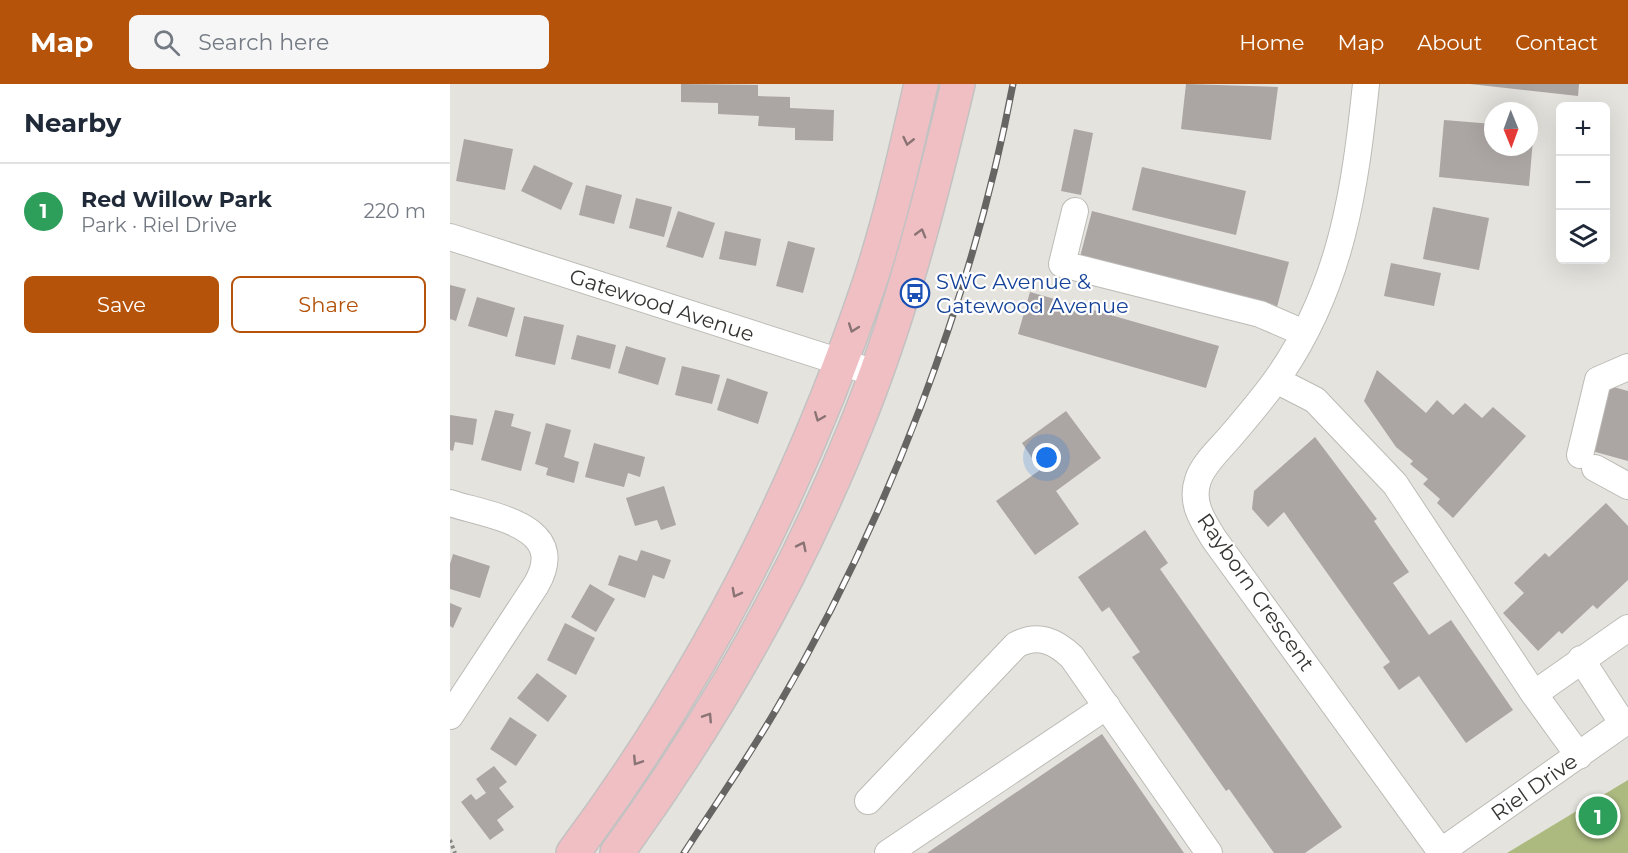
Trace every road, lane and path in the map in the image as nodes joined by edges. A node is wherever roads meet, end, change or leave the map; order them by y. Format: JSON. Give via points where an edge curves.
{"nodes":[{"id":1,"x":921,"y":84,"type":"edge"},
{"id":2,"x":958,"y":84,"type":"edge"},
{"id":3,"x":1366,"y":84,"type":"edge"},
{"id":4,"x":1075,"y":211,"type":"dead end"},
{"id":5,"x":450,"y":237,"type":"edge"},
{"id":6,"x":1304,"y":333,"type":"junction"},
{"id":7,"x":840,"y":363,"type":"junction"},
{"id":8,"x":1628,"y":367,"type":"edge"},
{"id":9,"x":875,"y":373,"type":"junction"},
{"id":10,"x":1276,"y":380,"type":"junction"},
{"id":11,"x":1628,"y":486,"type":"edge"},
{"id":12,"x":450,"y":503,"type":"edge"},
{"id":13,"x":1628,"y":628,"type":"edge"},
{"id":14,"x":1581,"y":659,"type":"junction"},
{"id":15,"x":1534,"y":694,"type":"junction"},
{"id":16,"x":1107,"y":706,"type":"junction"},
{"id":17,"x":450,"y":716,"type":"edge"},
{"id":18,"x":1625,"y":722,"type":"edge"},
{"id":19,"x":1578,"y":756,"type":"junction"},
{"id":20,"x":868,"y":801,"type":"dead end"},
{"id":21,"x":450,"y":840,"type":"edge"},
{"id":22,"x":1440,"y":852,"type":"edge"},
{"id":23,"x":455,"y":853,"type":"edge"},
{"id":24,"x":573,"y":853,"type":"edge"},
{"id":25,"x":617,"y":853,"type":"edge"},
{"id":26,"x":888,"y":853,"type":"edge"},
{"id":27,"x":1209,"y":853,"type":"edge"}],
"edges":[{"from":1,"to":7,"type":"main road","one_way":true,"via":[[897,187]]},
{"from":9,"to":2,"type":"main road","one_way":true,"via":[[930,203]]},
{"from":3,"to":6,"type":"street","name":"Rayborn Crescent","via":[[1348,215],[1338,252]]},
{"from":4,"to":6,"type":"street","via":[[1062,264],[1260,314]]},
{"from":5,"to":7,"type":"street","name":"Gatewood Avenue"},
{"from":6,"to":10,"type":"street","name":"Rayborn Crescent"},
{"from":7,"to":9,"type":"street","name":"Gatewood Avenue"},
{"from":7,"to":24,"type":"main road","one_way":true,"via":[[794,478],[737,593],[686,684],[607,808]]},
{"from":8,"to":11,"type":"street","via":[[1598,380],[1588,461]]},
{"from":25,"to":9,"type":"main road","one_way":true,"via":[[720,699],[772,607],[854,430]]},
{"from":10,"to":15,"type":"street","via":[[1315,400],[1395,484]]},
{"from":10,"to":22,"type":"street","name":"Rayborn Crescent","via":[[1198,478],[1195,491],[1199,514]]},
{"from":12,"to":17,"type":"street","via":[[527,528],[541,540],[544,564],[536,585]]},
{"from":13,"to":14,"type":"street"},
{"from":14,"to":15,"type":"street"},
{"from":14,"to":18,"type":"street"},
{"from":15,"to":19,"type":"street"},
{"from":16,"to":20,"type":"street","via":[[1062,647],[1042,638],[1026,639]]},
{"from":16,"to":26,"type":"street"},
{"from":16,"to":27,"type":"street"},
{"from":18,"to":19,"type":"street","name":"Riel Drive"},
{"from":19,"to":22,"type":"street","name":"Riel Drive"},
{"from":21,"to":23,"type":"path"}]}
